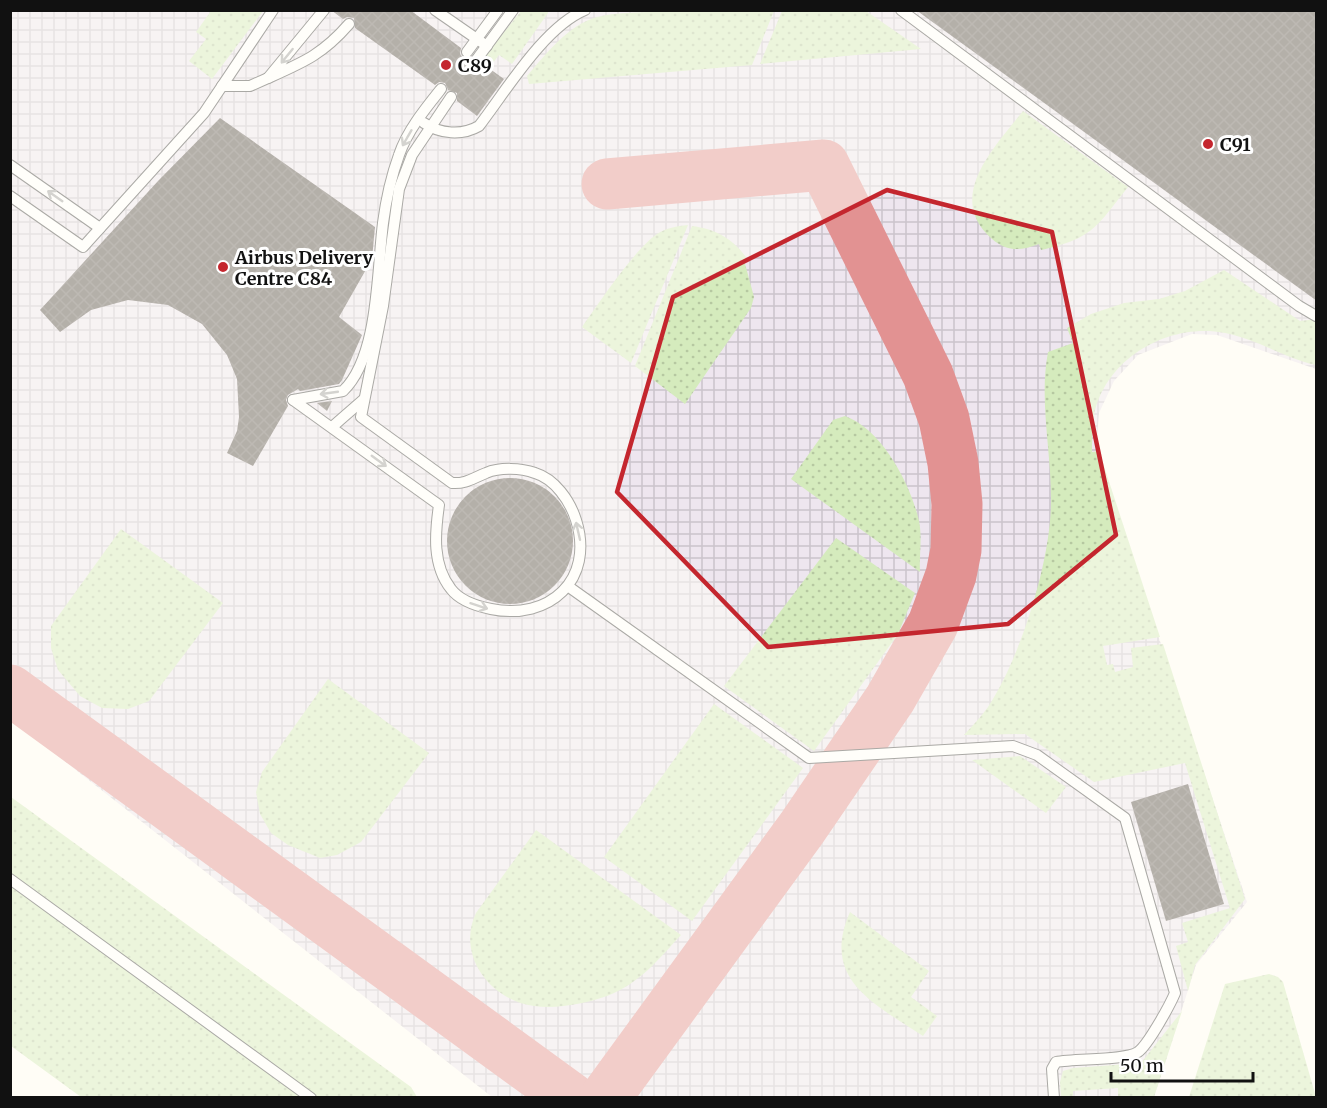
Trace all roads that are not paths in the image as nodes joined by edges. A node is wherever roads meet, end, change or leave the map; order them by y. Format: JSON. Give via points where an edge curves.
{"nodes":[{"id":1,"x":273,"y":10,"type":"edge"},
{"id":2,"x":324,"y":10,"type":"edge"},
{"id":3,"x":435,"y":10,"type":"edge"},
{"id":4,"x":498,"y":10,"type":"edge"},
{"id":5,"x":513,"y":10,"type":"edge"},
{"id":6,"x":585,"y":10,"type":"edge"},
{"id":7,"x":901,"y":10,"type":"edge"},
{"id":8,"x":349,"y":24,"type":"dead end"},
{"id":9,"x":477,"y":39,"type":"junction"},
{"id":10,"x":487,"y":46,"type":"junction"},
{"id":11,"x":467,"y":52,"type":"dead end"},
{"id":12,"x":477,"y":59,"type":"dead end"},
{"id":13,"x":268,"y":78,"type":"junction"},
{"id":14,"x":222,"y":86,"type":"junction"},
{"id":15,"x":441,"y":89,"type":"dead end"},
{"id":16,"x":451,"y":97,"type":"dead end"},
{"id":17,"x":418,"y":120,"type":"junction"},
{"id":18,"x":429,"y":127,"type":"junction"},
{"id":19,"x":10,"y":165,"type":"edge"},
{"id":20,"x":10,"y":196,"type":"edge"},
{"id":21,"x":100,"y":228,"type":"junction"},
{"id":22,"x":1317,"y":316,"type":"edge"},
{"id":23,"x":363,"y":400,"type":"junction"},
{"id":24,"x":332,"y":427,"type":"junction"},
{"id":25,"x":569,"y":587,"type":"junction"},
{"id":26,"x":10,"y":879,"type":"edge"},
{"id":27,"x":311,"y":1098,"type":"edge"},
{"id":28,"x":1054,"y":1098,"type":"edge"}],
"edges":[{"from":1,"to":14,"type":"lane"},
{"from":2,"to":13,"type":"lane","one_way":true},
{"from":3,"to":9,"type":"lane"},
{"from":4,"to":9,"type":"lane"},
{"from":5,"to":10,"type":"lane"},
{"from":6,"to":18,"type":"lane","via":[[554,30],[479,126],[470,132],[451,133]]},
{"from":7,"to":22,"type":"lane"},
{"from":8,"to":13,"type":"lane","via":[[315,56]]},
{"from":9,"to":10,"type":"lane"},
{"from":9,"to":11,"type":"lane"},
{"from":10,"to":12,"type":"lane"},
{"from":13,"to":14,"type":"lane","via":[[250,86]]},
{"from":14,"to":21,"type":"lane","via":[[204,113]]},
{"from":15,"to":17,"type":"lane"},
{"from":16,"to":18,"type":"lane"},
{"from":17,"to":18,"type":"lane"},
{"from":17,"to":24,"type":"lane","one_way":true,"via":[[399,155],[389,191],[373,315],[362,364],[343,391],[293,400]]},
{"from":18,"to":23,"type":"lane","via":[[412,155],[399,189]]},
{"from":21,"to":19,"type":"lane","one_way":true},
{"from":20,"to":21,"type":"lane","via":[[83,247]]},
{"from":23,"to":24,"type":"lane"},
{"from":25,"to":23,"type":"lane","one_way":true,"via":[[579,562],[579,530],[572,508],[548,479],[504,469],[464,484],[452,483],[361,417]]},
{"from":24,"to":25,"type":"lane","one_way":true,"via":[[439,505],[437,557],[451,589],[465,601],[499,611],[525,612],[541,607]]},
{"from":25,"to":28,"type":"lane","via":[[809,758],[1013,746],[1037,755],[1125,818],[1175,993],[1139,1052],[1056,1062],[1052,1069]]},
{"from":26,"to":27,"type":"lane"}]}
